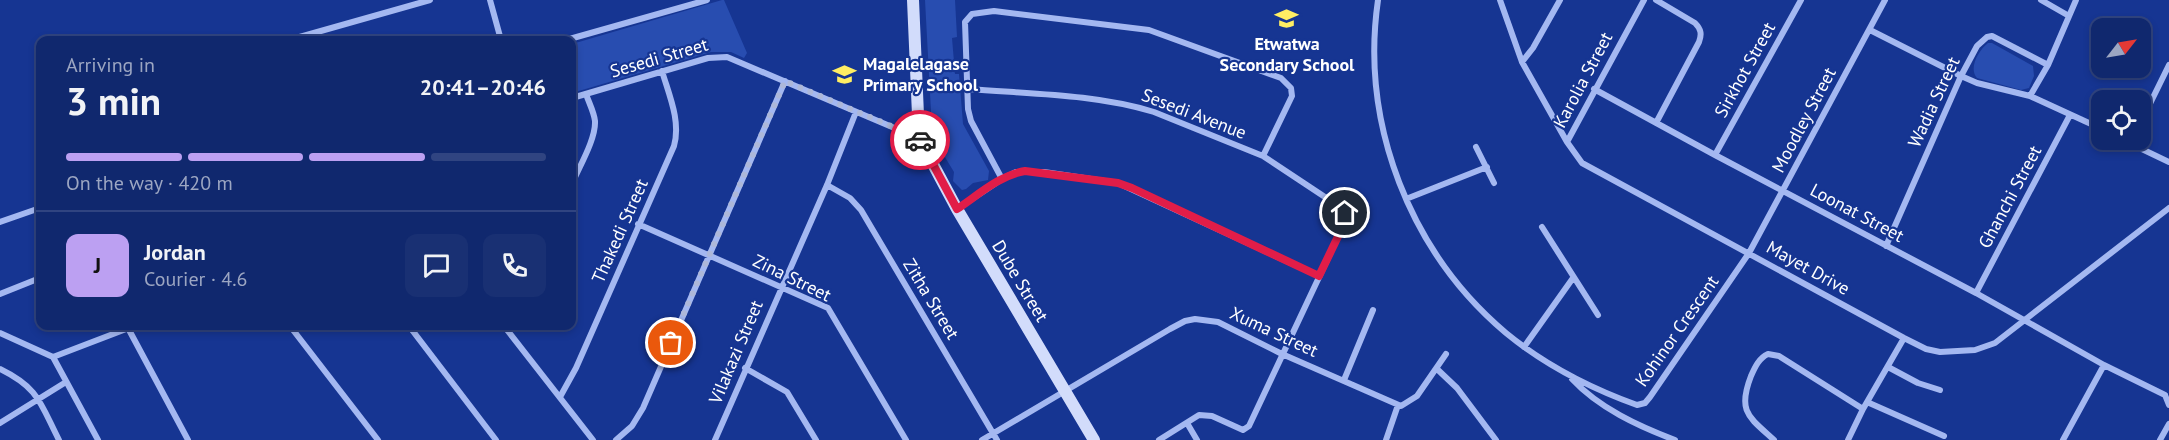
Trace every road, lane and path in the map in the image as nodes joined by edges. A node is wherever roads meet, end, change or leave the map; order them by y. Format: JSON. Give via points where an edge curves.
{"nodes":[{"id":1,"x":430,"y":0,"type":"edge"},
{"id":2,"x":490,"y":0,"type":"edge"},
{"id":3,"x":707,"y":0,"type":"edge"},
{"id":4,"x":913,"y":0,"type":"edge"},
{"id":5,"x":1378,"y":0,"type":"edge"},
{"id":6,"x":1500,"y":0,"type":"edge"},
{"id":7,"x":1560,"y":0,"type":"edge"},
{"id":8,"x":1644,"y":0,"type":"edge"},
{"id":9,"x":1656,"y":0,"type":"edge"},
{"id":10,"x":1801,"y":0,"type":"edge"},
{"id":11,"x":1885,"y":0,"type":"edge"},
{"id":12,"x":2041,"y":0,"type":"edge"},
{"id":13,"x":2076,"y":0,"type":"edge"},
{"id":14,"x":2069,"y":15,"type":"junction"},
{"id":15,"x":1870,"y":30,"type":"junction"},
{"id":16,"x":303,"y":36,"type":"edge"},
{"id":17,"x":500,"y":36,"type":"edge"},
{"id":18,"x":576,"y":37,"type":"edge"},
{"id":19,"x":1522,"y":62,"type":"junction"},
{"id":20,"x":2048,"y":64,"type":"junction"},
{"id":21,"x":2169,"y":65,"type":"edge"},
{"id":22,"x":662,"y":71,"type":"junction"},
{"id":23,"x":1961,"y":76,"type":"junction"},
{"id":24,"x":785,"y":81,"type":"junction"},
{"id":25,"x":968,"y":89,"type":"junction"},
{"id":26,"x":1594,"y":89,"type":"junction"},
{"id":27,"x":586,"y":94,"type":"junction"},
{"id":28,"x":2030,"y":96,"type":"junction"},
{"id":29,"x":576,"y":97,"type":"edge"},
{"id":30,"x":2151,"y":102,"type":"edge"},
{"id":31,"x":856,"y":112,"type":"junction"},
{"id":32,"x":2070,"y":115,"type":"junction"},
{"id":33,"x":1656,"y":123,"type":"junction"},
{"id":34,"x":2091,"y":124,"type":"edge"},
{"id":35,"x":919,"y":138,"type":"junction"},
{"id":36,"x":1567,"y":142,"type":"junction"},
{"id":37,"x":1476,"y":147,"type":"dead end"},
{"id":38,"x":2148,"y":150,"type":"edge"},
{"id":39,"x":1715,"y":155,"type":"junction"},
{"id":40,"x":1263,"y":156,"type":"junction"},
{"id":41,"x":2169,"y":162,"type":"edge"},
{"id":42,"x":1487,"y":167,"type":"junction"},
{"id":43,"x":576,"y":175,"type":"edge"},
{"id":44,"x":1002,"y":179,"type":"junction"},
{"id":45,"x":1494,"y":183,"type":"dead end"},
{"id":46,"x":827,"y":185,"type":"junction"},
{"id":47,"x":1783,"y":191,"type":"junction"},
{"id":48,"x":1406,"y":199,"type":"junction"},
{"id":49,"x":2169,"y":208,"type":"edge"},
{"id":50,"x":36,"y":209,"type":"edge"},
{"id":51,"x":957,"y":209,"type":"junction"},
{"id":52,"x":0,"y":222,"type":"edge"},
{"id":53,"x":638,"y":224,"type":"junction"},
{"id":54,"x":1542,"y":227,"type":"dead end"},
{"id":55,"x":1886,"y":246,"type":"junction"},
{"id":56,"x":1749,"y":253,"type":"junction"},
{"id":57,"x":709,"y":255,"type":"junction"},
{"id":58,"x":1319,"y":276,"type":"junction"},
{"id":59,"x":1573,"y":278,"type":"junction"},
{"id":60,"x":36,"y":280,"type":"edge"},
{"id":61,"x":781,"y":287,"type":"junction"},
{"id":62,"x":1976,"y":293,"type":"junction"},
{"id":63,"x":0,"y":294,"type":"edge"},
{"id":64,"x":1373,"y":310,"type":"dead end"},
{"id":65,"x":1598,"y":315,"type":"dead end"},
{"id":66,"x":2025,"y":321,"type":"junction"},
{"id":67,"x":123,"y":330,"type":"edge"},
{"id":68,"x":133,"y":330,"type":"edge"},
{"id":69,"x":293,"y":330,"type":"edge"},
{"id":70,"x":412,"y":330,"type":"edge"},
{"id":71,"x":509,"y":330,"type":"edge"},
{"id":72,"x":0,"y":333,"type":"edge"},
{"id":73,"x":1904,"y":338,"type":"junction"},
{"id":74,"x":1524,"y":347,"type":"junction"},
{"id":75,"x":1282,"y":354,"type":"junction"},
{"id":76,"x":1446,"y":354,"type":"dead end"},
{"id":77,"x":53,"y":357,"type":"junction"},
{"id":78,"x":2104,"y":365,"type":"junction"},
{"id":79,"x":1887,"y":367,"type":"junction"},
{"id":80,"x":746,"y":368,"type":"junction"},
{"id":81,"x":0,"y":369,"type":"edge"},
{"id":82,"x":1437,"y":369,"type":"junction"},
{"id":83,"x":1570,"y":376,"type":"junction"},
{"id":84,"x":1344,"y":380,"type":"junction"},
{"id":85,"x":66,"y":382,"type":"junction"},
{"id":86,"x":1940,"y":390,"type":"dead end"},
{"id":87,"x":1065,"y":391,"type":"junction"},
{"id":88,"x":2167,"y":392,"type":"edge"},
{"id":89,"x":560,"y":397,"type":"junction"},
{"id":90,"x":38,"y":399,"type":"junction"},
{"id":91,"x":1867,"y":402,"type":"junction"},
{"id":92,"x":1398,"y":405,"type":"junction"},
{"id":93,"x":2169,"y":405,"type":"edge"},
{"id":94,"x":1863,"y":409,"type":"junction"},
{"id":95,"x":0,"y":423,"type":"edge"},
{"id":96,"x":1187,"y":423,"type":"junction"},
{"id":97,"x":2169,"y":424,"type":"edge"},
{"id":98,"x":993,"y":433,"type":"junction"},
{"id":99,"x":1944,"y":436,"type":"dead end"},
{"id":100,"x":1850,"y":439,"type":"edge"},
{"id":101,"x":59,"y":440,"type":"edge"},
{"id":102,"x":98,"y":440,"type":"edge"},
{"id":103,"x":189,"y":440,"type":"edge"},
{"id":104,"x":378,"y":440,"type":"edge"},
{"id":105,"x":496,"y":440,"type":"edge"},
{"id":106,"x":593,"y":440,"type":"edge"},
{"id":107,"x":616,"y":440,"type":"edge"},
{"id":108,"x":715,"y":440,"type":"edge"},
{"id":109,"x":816,"y":440,"type":"edge"},
{"id":110,"x":906,"y":440,"type":"edge"},
{"id":111,"x":982,"y":440,"type":"edge"},
{"id":112,"x":998,"y":440,"type":"edge"},
{"id":113,"x":1094,"y":440,"type":"edge"},
{"id":114,"x":1159,"y":440,"type":"edge"},
{"id":115,"x":1197,"y":440,"type":"edge"},
{"id":116,"x":1386,"y":440,"type":"edge"},
{"id":117,"x":1496,"y":440,"type":"edge"},
{"id":118,"x":1675,"y":440,"type":"edge"},
{"id":119,"x":1774,"y":440,"type":"edge"},
{"id":120,"x":2063,"y":440,"type":"edge"},
{"id":121,"x":2160,"y":440,"type":"edge"}],
"edges":[{"from":1,"to":16,"type":"street"},
{"from":2,"to":17,"type":"street"},
{"from":3,"to":18,"type":"street"},
{"from":4,"to":35,"type":"street"},
{"from":5,"to":48,"type":"street","name":"Kohinor Crescent","via":[[1376,92],[1389,156]]},
{"from":6,"to":19,"type":"street","name":"Mayet Drive"},
{"from":7,"to":19,"type":"street"},
{"from":8,"to":26,"type":"street","name":"Karolia Street"},
{"from":9,"to":33,"type":"street","via":[[1695,23],[1701,34]]},
{"from":10,"to":39,"type":"street","name":"Sirkhot Street"},
{"from":11,"to":15,"type":"street","name":"Moodley Street"},
{"from":12,"to":14,"type":"street"},
{"from":13,"to":14,"type":"street"},
{"from":14,"to":20,"type":"street"},
{"from":15,"to":23,"type":"street"},
{"from":15,"to":47,"type":"street","name":"Moodley Street"},
{"from":19,"to":36,"type":"street","name":"Mayet Drive"},
{"from":20,"to":23,"type":"street","name":"Wadia Street","via":[[1992,36],[1977,46]]},
{"from":20,"to":28,"type":"street"},
{"from":21,"to":30,"type":"street"},
{"from":22,"to":24,"type":"street","name":"Sesedi Street","via":[[708,58],[727,57]]},
{"from":22,"to":27,"type":"street","name":"Sesedi Street"},
{"from":22,"to":53,"type":"street","name":"Thakedi Street","via":[[676,121],[676,137]]},
{"from":23,"to":28,"type":"street","via":[[1977,84]]},
{"from":23,"to":55,"type":"street","name":"Wadia Street"},
{"from":24,"to":31,"type":"street","name":"Sesedi Street"},
{"from":24,"to":57,"type":"street"},
{"from":25,"to":40,"type":"street","name":"Sesedi Avenue","via":[[1136,106]]},
{"from":25,"to":40,"type":"street","via":[[965,29],[967,18],[976,12],[1149,30],[1281,78],[1291,88],[1292,96]]},
{"from":25,"to":44,"type":"street","via":[[971,121]]},
{"from":26,"to":33,"type":"street","name":"Loonat Street"},
{"from":26,"to":36,"type":"street","name":"Karolia Street"},
{"from":27,"to":29,"type":"street","name":"Sesedi Street"},
{"from":27,"to":43,"type":"street","via":[[595,126]]},
{"from":28,"to":32,"type":"street"},
{"from":31,"to":35,"type":"street","name":"Sesedi Street"},
{"from":31,"to":46,"type":"street","name":"Vilakazi Street"},
{"from":32,"to":34,"type":"street"},
{"from":32,"to":62,"type":"street","name":"Ghanchi Street"},
{"from":33,"to":39,"type":"street","name":"Loonat Street"},
{"from":35,"to":51,"type":"street","name":"Dube Street"},
{"from":36,"to":56,"type":"street","name":"Mayet Drive","via":[[1588,167]]},
{"from":37,"to":42,"type":"street"},
{"from":38,"to":41,"type":"street"},
{"from":39,"to":47,"type":"street","name":"Loonat Street"},
{"from":40,"to":58,"type":"street","name":"Sesedi Avenue","via":[[1343,209],[1345,222]]},
{"from":42,"to":45,"type":"street"},
{"from":42,"to":48,"type":"street"},
{"from":44,"to":51,"type":"street"},
{"from":44,"to":58,"type":"street","via":[[1025,171],[1118,183]]},
{"from":46,"to":61,"type":"street","name":"Vilakazi Street"},
{"from":46,"to":98,"type":"street","name":"Zitha Street","via":[[850,198],[861,210]]},
{"from":47,"to":55,"type":"street","name":"Loonat Street"},
{"from":47,"to":56,"type":"street","name":"Moodley Street"},
{"from":48,"to":74,"type":"street","name":"Kohinor Crescent","via":[[1449,274],[1481,311]]},
{"from":49,"to":66,"type":"street","name":"Mayet Drive"},
{"from":50,"to":52,"type":"street"},
{"from":51,"to":87,"type":"street","name":"Dube Street"},
{"from":53,"to":57,"type":"street","name":"Zina Street"},
{"from":53,"to":89,"type":"street","name":"Thakedi Street"},
{"from":54,"to":59,"type":"street"},
{"from":55,"to":62,"type":"street","name":"Loonat Street"},
{"from":56,"to":73,"type":"street","name":"Mayet Drive"},
{"from":56,"to":83,"type":"street","name":"Kohinor Crescent","via":[[1645,403],[1637,405]]},
{"from":57,"to":61,"type":"street","name":"Zina Street"},
{"from":57,"to":107,"type":"street","via":[[643,408],[632,426]]},
{"from":58,"to":75,"type":"street","name":"Sesedi Avenue"},
{"from":59,"to":65,"type":"street"},
{"from":59,"to":74,"type":"street"},
{"from":60,"to":63,"type":"street"},
{"from":61,"to":80,"type":"street","name":"Vilakazi Street"},
{"from":61,"to":110,"type":"street","name":"Zina Street","via":[[831,312]]},
{"from":62,"to":66,"type":"street","name":"Loonat Street"},
{"from":64,"to":84,"type":"street"},
{"from":66,"to":73,"type":"street","name":"Mayet Drive","via":[[1995,343],[1975,350],[1933,352]]},
{"from":66,"to":78,"type":"street","name":"Loonat Street"},
{"from":67,"to":77,"type":"street"},
{"from":68,"to":103,"type":"street"},
{"from":69,"to":104,"type":"street"},
{"from":70,"to":105,"type":"street"},
{"from":71,"to":89,"type":"street"},
{"from":72,"to":77,"type":"street"},
{"from":73,"to":79,"type":"street"},
{"from":74,"to":83,"type":"street","name":"Kohinor Crescent"},
{"from":75,"to":84,"type":"street","name":"Xuma Street"},
{"from":75,"to":87,"type":"street","name":"Xuma Street","via":[[1218,322],[1185,321]]},
{"from":75,"to":96,"type":"street","name":"Sesedi Avenue","via":[[1246,429],[1204,415]]},
{"from":76,"to":82,"type":"street"},
{"from":77,"to":85,"type":"street"},
{"from":78,"to":88,"type":"street","name":"Loonat Street"},
{"from":78,"to":120,"type":"street"},
{"from":79,"to":86,"type":"street"},
{"from":79,"to":91,"type":"street"},
{"from":80,"to":108,"type":"street","name":"Vilakazi Street"},
{"from":80,"to":109,"type":"street","via":[[787,392]]},
{"from":81,"to":90,"type":"street","via":[[23,381]]},
{"from":82,"to":92,"type":"street","via":[[1417,396]]},
{"from":82,"to":117,"type":"street","via":[[1457,388]]},
{"from":83,"to":118,"type":"street","via":[[1584,391],[1619,414]]},
{"from":84,"to":92,"type":"street","name":"Xuma Street"},
{"from":85,"to":90,"type":"street"},
{"from":85,"to":102,"type":"street"},
{"from":87,"to":98,"type":"street","name":"Xuma Street"},
{"from":87,"to":113,"type":"street","name":"Dube Street"},
{"from":88,"to":93,"type":"street"},
{"from":89,"to":106,"type":"street"},
{"from":90,"to":95,"type":"street"},
{"from":90,"to":101,"type":"street"},
{"from":91,"to":94,"type":"street"},
{"from":91,"to":99,"type":"street"},
{"from":92,"to":116,"type":"street"},
{"from":94,"to":100,"type":"street"},
{"from":94,"to":119,"type":"street","via":[[1779,356],[1768,354],[1755,369],[1744,404],[1751,418]]},
{"from":96,"to":114,"type":"street"},
{"from":96,"to":115,"type":"street"},
{"from":97,"to":121,"type":"street"},
{"from":98,"to":111,"type":"street","name":"Xuma Street"},
{"from":98,"to":112,"type":"street","name":"Zitha Street"}]}
